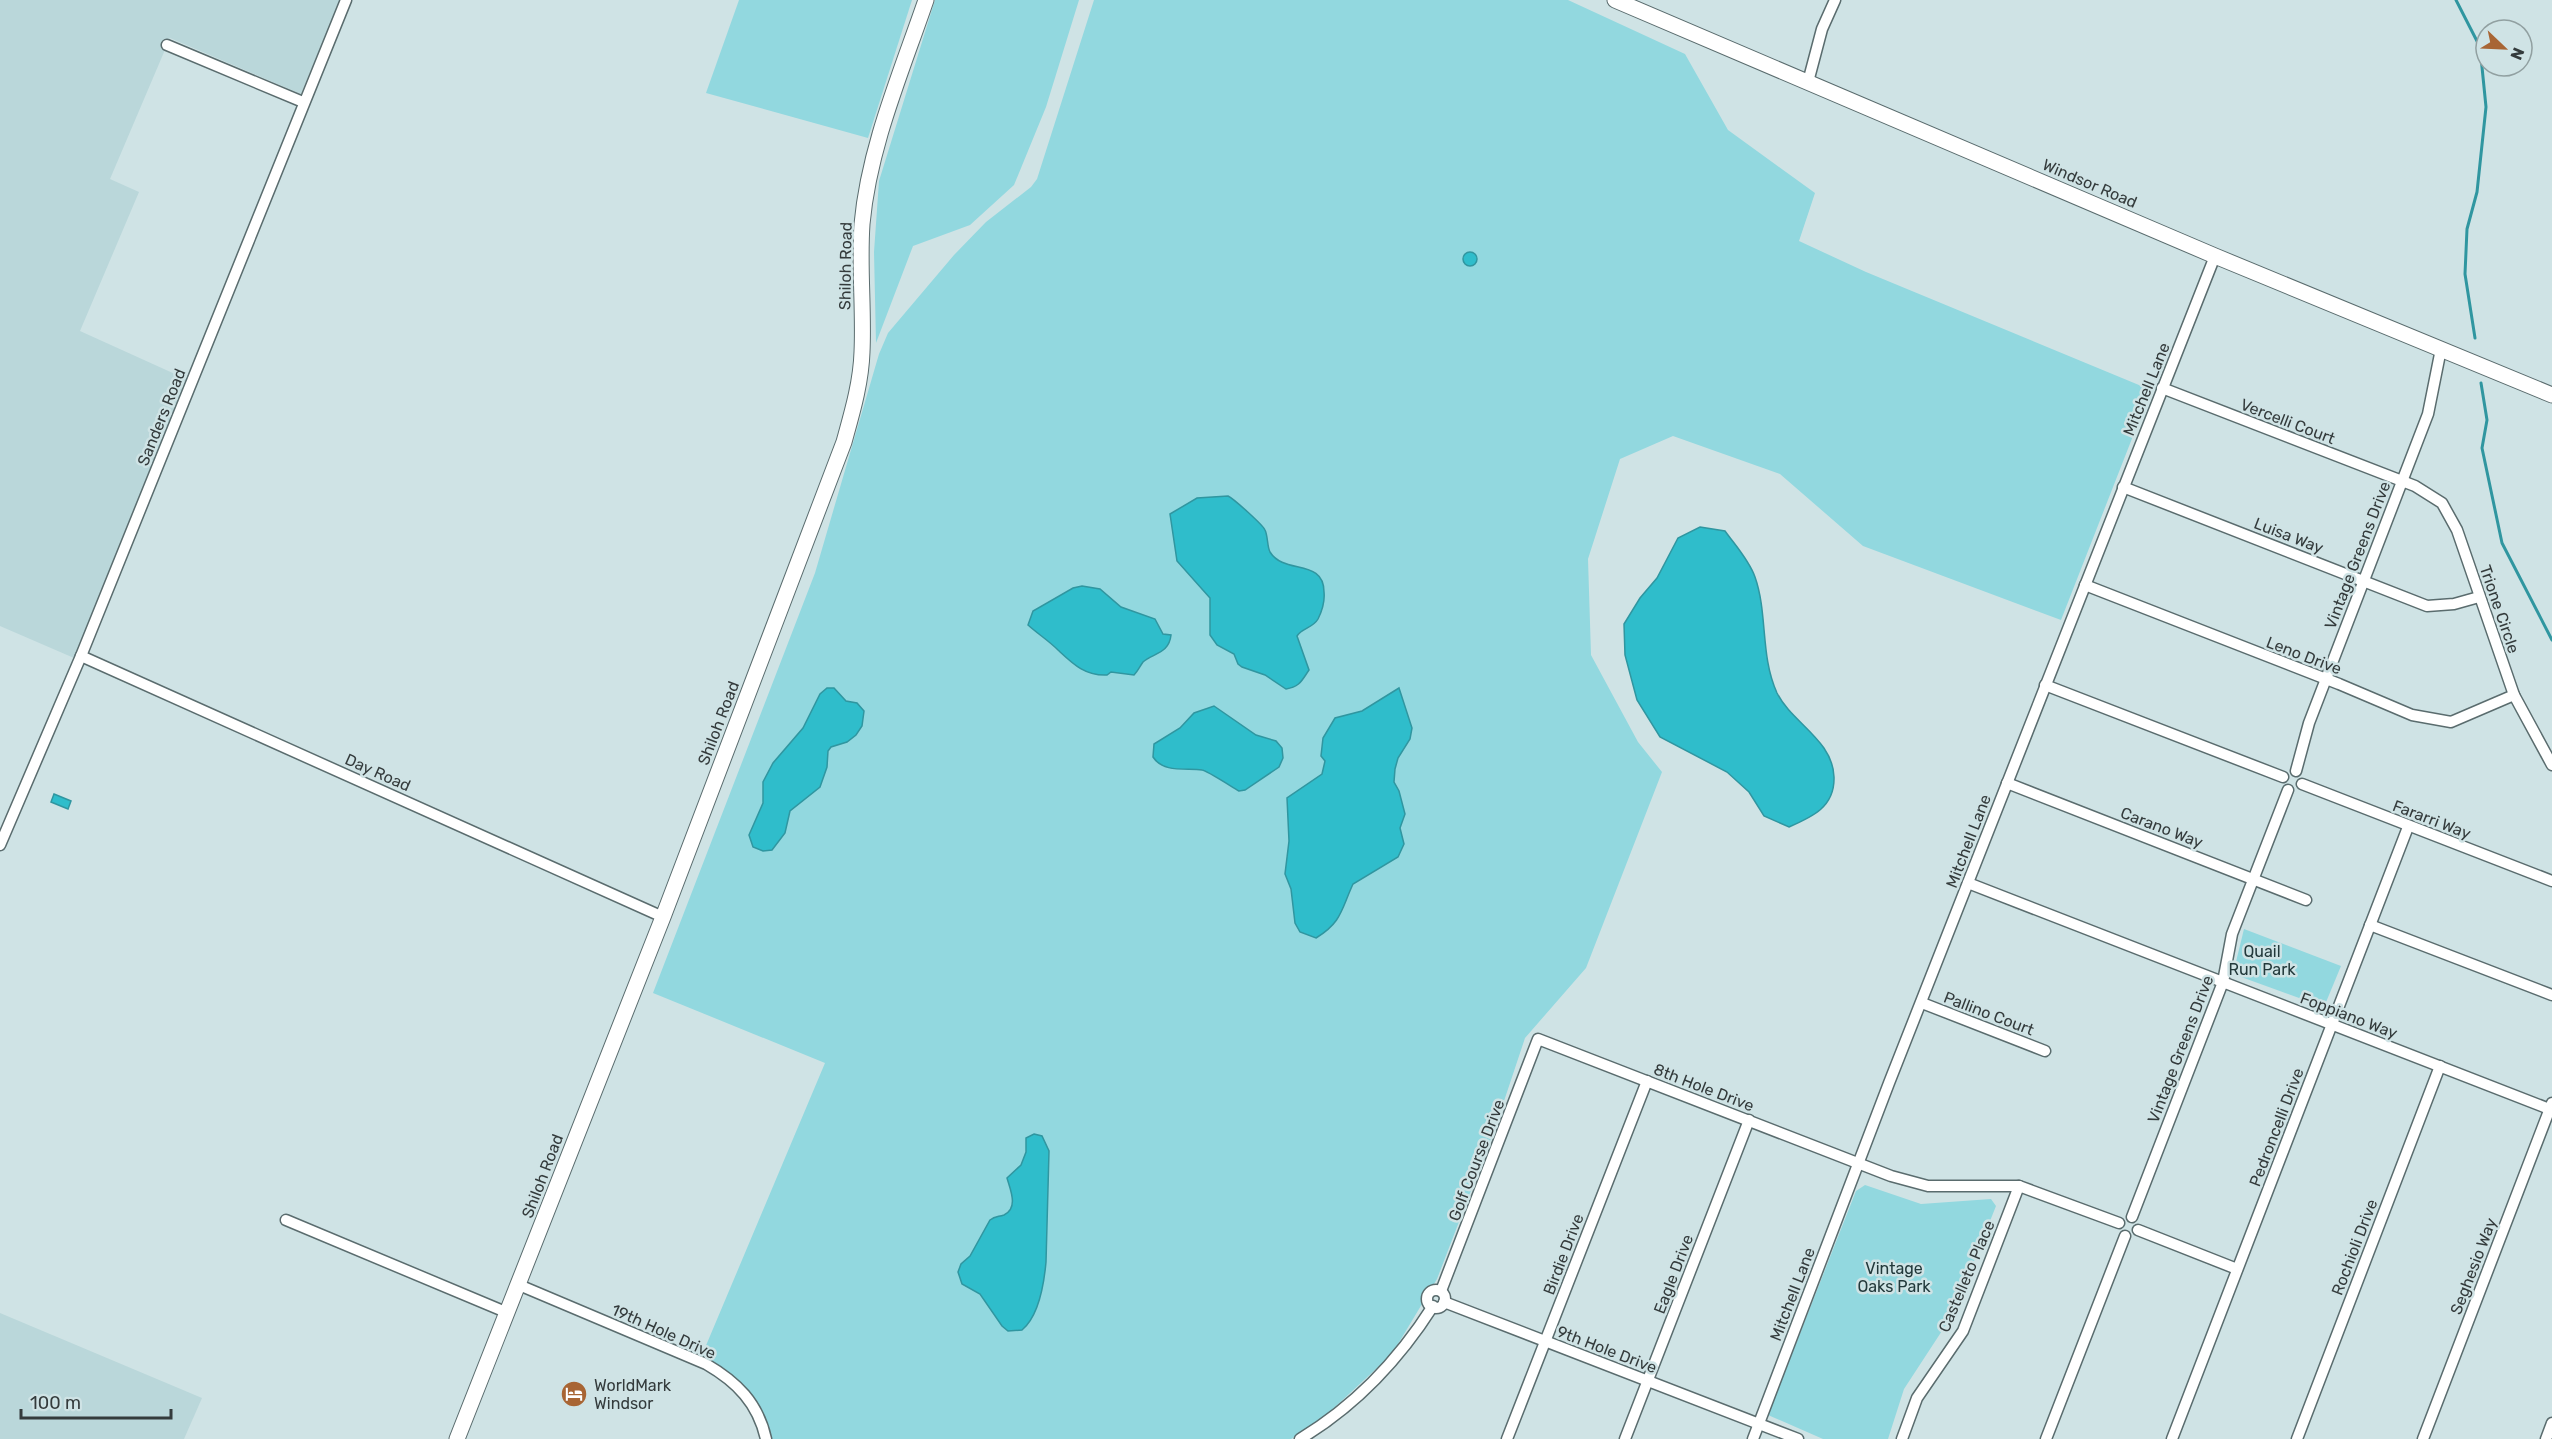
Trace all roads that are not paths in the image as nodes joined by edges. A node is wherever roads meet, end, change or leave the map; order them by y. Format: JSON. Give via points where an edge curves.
{"nodes":[{"id":1,"x":346,"y":0,"type":"edge"},
{"id":2,"x":926,"y":0,"type":"edge"},
{"id":3,"x":1615,"y":0,"type":"edge"},
{"id":4,"x":1835,"y":0,"type":"edge"},
{"id":5,"x":167,"y":45,"type":"dead end"},
{"id":6,"x":1808,"y":82,"type":"junction"},
{"id":7,"x":303,"y":102,"type":"junction"},
{"id":8,"x":2214,"y":256,"type":"junction"},
{"id":9,"x":2440,"y":349,"type":"junction"},
{"id":10,"x":2162,"y":388,"type":"junction"},
{"id":11,"x":2552,"y":395,"type":"edge"},
{"id":12,"x":2403,"y":481,"type":"junction"},
{"id":13,"x":2123,"y":487,"type":"junction"},
{"id":14,"x":2364,"y":580,"type":"junction"},
{"id":15,"x":2085,"y":585,"type":"junction"},
{"id":16,"x":2479,"y":597,"type":"junction"},
{"id":17,"x":81,"y":656,"type":"junction"},
{"id":18,"x":2325,"y":679,"type":"junction"},
{"id":19,"x":2045,"y":685,"type":"junction"},
{"id":20,"x":2514,"y":695,"type":"junction"},
{"id":21,"x":2552,"y":765,"type":"edge"},
{"id":22,"x":2296,"y":771,"type":"junction"},
{"id":23,"x":2283,"y":777,"type":"junction"},
{"id":24,"x":2007,"y":783,"type":"junction"},
{"id":25,"x":2302,"y":784,"type":"junction"},
{"id":26,"x":2288,"y":790,"type":"junction"},
{"id":27,"x":2408,"y":826,"type":"junction"},
{"id":28,"x":0,"y":845,"type":"edge"},
{"id":29,"x":2253,"y":879,"type":"junction"},
{"id":30,"x":2552,"y":881,"type":"edge"},
{"id":31,"x":1968,"y":883,"type":"junction"},
{"id":32,"x":2306,"y":900,"type":"dead end"},
{"id":33,"x":663,"y":916,"type":"junction"},
{"id":34,"x":2370,"y":925,"type":"junction"},
{"id":35,"x":2223,"y":982,"type":"junction"},
{"id":36,"x":2552,"y":995,"type":"edge"},
{"id":37,"x":1922,"y":1004,"type":"junction"},
{"id":38,"x":2332,"y":1024,"type":"junction"},
{"id":39,"x":1538,"y":1039,"type":"joint"},
{"id":40,"x":2045,"y":1051,"type":"dead end"},
{"id":41,"x":2440,"y":1066,"type":"junction"},
{"id":42,"x":1647,"y":1081,"type":"junction"},
{"id":43,"x":2551,"y":1107,"type":"edge"},
{"id":44,"x":1749,"y":1120,"type":"junction"},
{"id":45,"x":1859,"y":1164,"type":"junction"},
{"id":46,"x":2019,"y":1186,"type":"junction"},
{"id":47,"x":2132,"y":1217,"type":"junction"},
{"id":48,"x":286,"y":1220,"type":"dead end"},
{"id":49,"x":2120,"y":1223,"type":"junction"},
{"id":50,"x":2138,"y":1230,"type":"junction"},
{"id":51,"x":2125,"y":1236,"type":"junction"},
{"id":52,"x":2237,"y":1269,"type":"junction"},
{"id":53,"x":519,"y":1285,"type":"junction"},
{"id":54,"x":1441,"y":1291,"type":"junction"},
{"id":55,"x":1444,"y":1302,"type":"junction"},
{"id":56,"x":1433,"y":1306,"type":"junction"},
{"id":57,"x":508,"y":1313,"type":"junction"},
{"id":58,"x":1545,"y":1341,"type":"junction"},
{"id":59,"x":1648,"y":1381,"type":"junction"},
{"id":60,"x":2552,"y":1423,"type":"edge"},
{"id":61,"x":1759,"y":1424,"type":"junction"},
{"id":62,"x":457,"y":1439,"type":"edge"},
{"id":63,"x":766,"y":1439,"type":"edge"},
{"id":64,"x":1300,"y":1439,"type":"edge"},
{"id":65,"x":1507,"y":1439,"type":"edge"},
{"id":66,"x":1625,"y":1439,"type":"edge"},
{"id":67,"x":1753,"y":1439,"type":"edge"},
{"id":68,"x":1798,"y":1439,"type":"edge"},
{"id":69,"x":1902,"y":1439,"type":"edge"},
{"id":70,"x":2046,"y":1439,"type":"edge"},
{"id":71,"x":2172,"y":1439,"type":"edge"},
{"id":72,"x":2297,"y":1439,"type":"edge"},
{"id":73,"x":2423,"y":1439,"type":"edge"},
{"id":74,"x":2546,"y":1439,"type":"edge"}],
"edges":[{"from":1,"to":7,"type":"street","name":"Sanders Road"},
{"from":2,"to":33,"type":"main road","name":"Shiloh Road","via":[[876,147],[867,190],[862,225],[862,354],[844,442]]},
{"from":3,"to":6,"type":"main road","name":"Windsor Road"},
{"from":4,"to":6,"type":"street","via":[[1822,29]]},
{"from":5,"to":7,"type":"street"},
{"from":6,"to":8,"type":"main road","name":"Windsor Road"},
{"from":7,"to":17,"type":"street","name":"Sanders Road"},
{"from":8,"to":9,"type":"main road","name":"Windsor Road"},
{"from":8,"to":10,"type":"street","name":"Mitchell Lane"},
{"from":9,"to":11,"type":"main road","name":"Windsor Road"},
{"from":9,"to":12,"type":"street","name":"Vintage Greens Drive","via":[[2428,414]]},
{"from":10,"to":12,"type":"street","name":"Vercelli Court"},
{"from":10,"to":13,"type":"street","name":"Mitchell Lane"},
{"from":12,"to":14,"type":"street","name":"Vintage Greens Drive"},
{"from":12,"to":16,"type":"street","name":"Trione Circle","via":[[2442,503],[2457,530]]},
{"from":13,"to":14,"type":"street","name":"Luisa Way"},
{"from":13,"to":15,"type":"street","name":"Mitchell Lane"},
{"from":14,"to":16,"type":"street","name":"Luisa Way","via":[[2427,606]]},
{"from":14,"to":18,"type":"street","name":"Vintage Greens Drive"},
{"from":15,"to":18,"type":"street","name":"Leno Drive"},
{"from":15,"to":19,"type":"street","name":"Mitchell Lane"},
{"from":16,"to":20,"type":"street","name":"Trione Circle"},
{"from":17,"to":28,"type":"street","name":"Sanders Road"},
{"from":17,"to":33,"type":"street","name":"Day Road"},
{"from":18,"to":20,"type":"street","name":"Leno Drive","via":[[2412,715],[2451,722]]},
{"from":18,"to":22,"type":"street","name":"Vintage Greens Drive"},
{"from":19,"to":23,"type":"street"},
{"from":19,"to":24,"type":"street","name":"Mitchell Lane"},
{"from":20,"to":21,"type":"street","name":"Trione Circle"},
{"from":22,"to":23,"type":"street"},
{"from":22,"to":25,"type":"street"},
{"from":23,"to":26,"type":"street"},
{"from":24,"to":29,"type":"street","name":"Carano Way"},
{"from":24,"to":31,"type":"street","name":"Mitchell Lane"},
{"from":25,"to":26,"type":"street","via":[[2298,789]]},
{"from":25,"to":27,"type":"street","name":"Fararri Way"},
{"from":26,"to":29,"type":"street","name":"Vintage Greens Drive"},
{"from":27,"to":30,"type":"street","name":"Fararri Way"},
{"from":27,"to":34,"type":"street","name":"Pedroncelli Drive"},
{"from":29,"to":32,"type":"street","name":"Carano Way"},
{"from":29,"to":35,"type":"street","name":"Vintage Greens Drive","via":[[2232,934]]},
{"from":31,"to":35,"type":"street","name":"Foppiano Way"},
{"from":31,"to":37,"type":"street","name":"Mitchell Lane"},
{"from":33,"to":53,"type":"main road","name":"Shiloh Road"},
{"from":34,"to":36,"type":"street"},
{"from":34,"to":38,"type":"street","name":"Pedroncelli Drive"},
{"from":35,"to":38,"type":"street","name":"Foppiano Way"},
{"from":35,"to":47,"type":"street","name":"Vintage Greens Drive"},
{"from":37,"to":40,"type":"street","name":"Pallino Court"},
{"from":37,"to":45,"type":"street","name":"Mitchell Lane"},
{"from":38,"to":41,"type":"street","name":"Foppiano Way"},
{"from":38,"to":52,"type":"street","name":"Pedroncelli Drive"},
{"from":39,"to":42,"type":"street","name":"8th Hole Drive"},
{"from":39,"to":54,"type":"street","name":"Golf Course Drive"},
{"from":41,"to":43,"type":"street","name":"Foppiano Way"},
{"from":41,"to":72,"type":"street","name":"Rochioli Drive"},
{"from":42,"to":44,"type":"street","name":"8th Hole Drive"},
{"from":42,"to":58,"type":"street","name":"Birdie Drive"},
{"from":43,"to":73,"type":"street","name":"Seghesio Way"},
{"from":44,"to":45,"type":"street","name":"8th Hole Drive"},
{"from":44,"to":59,"type":"street","name":"Eagle Drive"},
{"from":45,"to":46,"type":"street","name":"8th Hole Drive","via":[[1929,1186]]},
{"from":45,"to":61,"type":"street","name":"Mitchell Lane"},
{"from":46,"to":49,"type":"street"},
{"from":46,"to":69,"type":"street","name":"Castelleto Place","via":[[1963,1331],[1917,1398]]},
{"from":47,"to":49,"type":"street","via":[[2123,1218]]},
{"from":47,"to":50,"type":"street"},
{"from":48,"to":57,"type":"street"},
{"from":49,"to":51,"type":"street","via":[[2119,1229]]},
{"from":50,"to":51,"type":"street"},
{"from":50,"to":52,"type":"street"},
{"from":51,"to":70,"type":"street"},
{"from":52,"to":71,"type":"street","name":"Pedroncelli Drive"},
{"from":53,"to":57,"type":"main road","name":"Shiloh Road"},
{"from":53,"to":63,"type":"street","name":"19th Hole Drive","via":[[724,1374],[751,1401]]},
{"from":54,"to":55,"type":"street"},
{"from":54,"to":56,"type":"street","via":[[1429,1294]]},
{"from":55,"to":56,"type":"street"},
{"from":55,"to":58,"type":"street","name":"9th Hole Drive"},
{"from":56,"to":64,"type":"street","via":[[1373,1384],[1330,1421]]},
{"from":57,"to":62,"type":"main road","name":"Shiloh Road"},
{"from":58,"to":59,"type":"street","name":"9th Hole Drive"},
{"from":58,"to":65,"type":"street","name":"Birdie Drive"},
{"from":59,"to":61,"type":"street","name":"9th Hole Drive"},
{"from":59,"to":66,"type":"street","name":"Eagle Drive"},
{"from":60,"to":74,"type":"street"},
{"from":61,"to":67,"type":"street","name":"Mitchell Lane"},
{"from":61,"to":68,"type":"street","name":"9th Hole Drive"}]}
